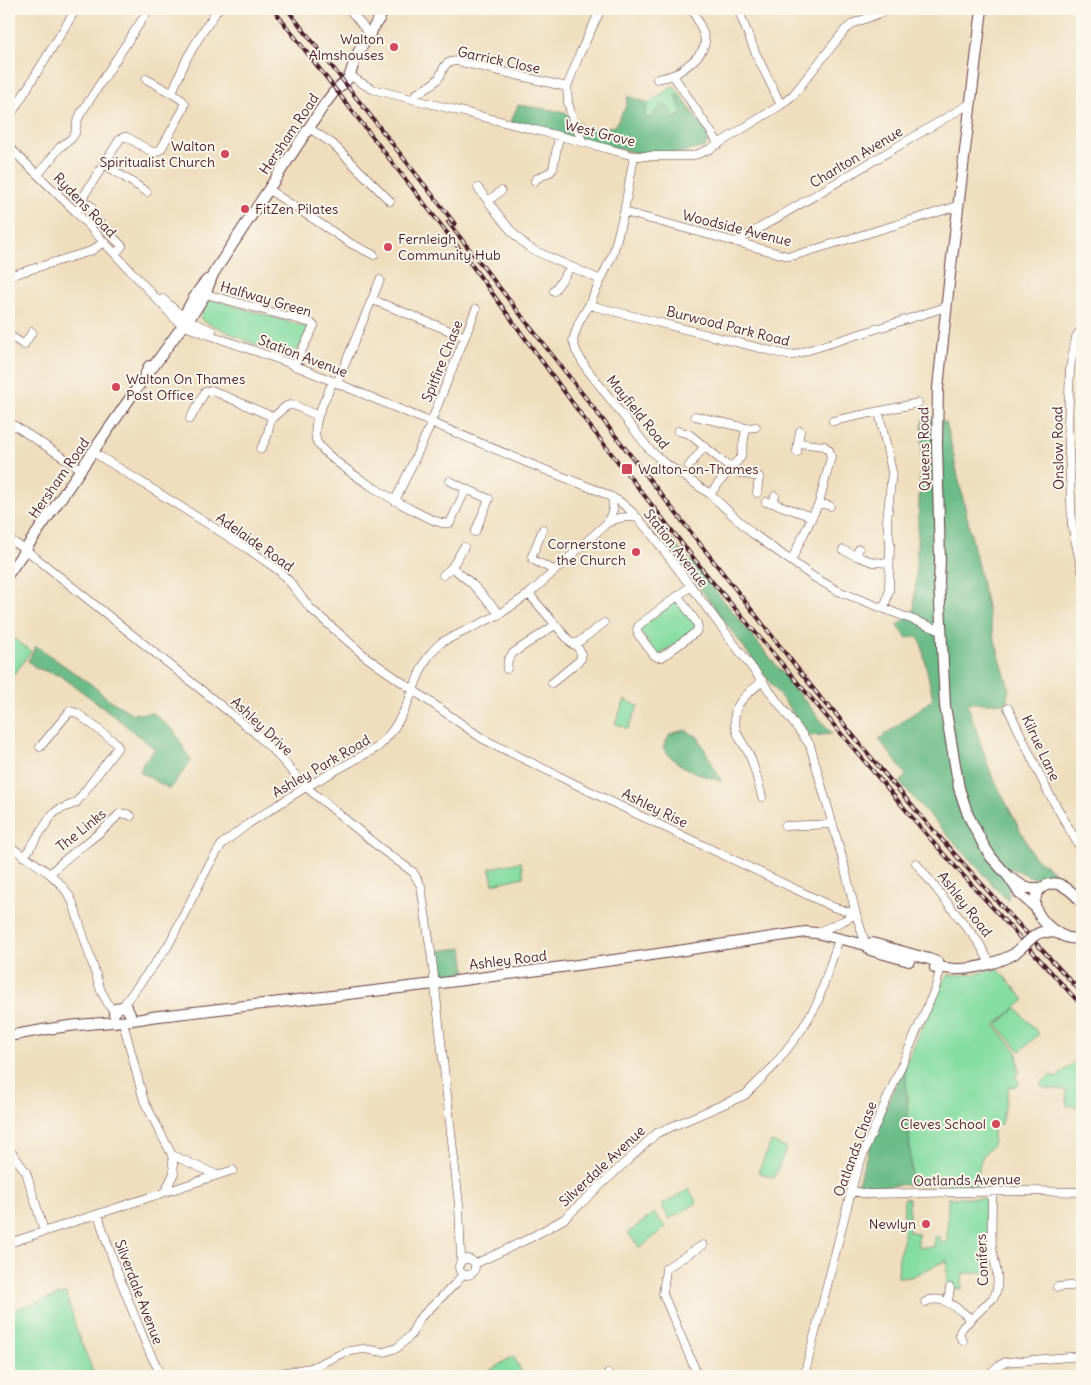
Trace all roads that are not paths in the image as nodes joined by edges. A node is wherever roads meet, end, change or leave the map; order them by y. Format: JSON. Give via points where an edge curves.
{"nodes":[{"id":1,"x":76,"y":9,"type":"edge"},
{"id":2,"x":218,"y":9,"type":"edge"},
{"id":3,"x":349,"y":9,"type":"edge"},
{"id":4,"x":385,"y":9,"type":"edge"},
{"id":5,"x":601,"y":9,"type":"edge"},
{"id":6,"x":692,"y":9,"type":"edge"},
{"id":7,"x":738,"y":9,"type":"edge"},
{"id":8,"x":891,"y":9,"type":"edge"},
{"id":9,"x":982,"y":9,"type":"edge"},
{"id":10,"x":150,"y":13,"type":"edge"},
{"id":11,"x":370,"y":33,"type":"junction"},
{"id":12,"x":350,"y":75,"type":"junction"},
{"id":13,"x":673,"y":75,"type":"junction"},
{"id":14,"x":146,"y":79,"type":"dead end"},
{"id":15,"x":658,"y":79,"type":"dead end"},
{"id":16,"x":567,"y":88,"type":"junction"},
{"id":17,"x":174,"y":94,"type":"junction"},
{"id":18,"x":414,"y":99,"type":"junction"},
{"id":19,"x":971,"y":103,"type":"junction"},
{"id":20,"x":780,"y":105,"type":"junction"},
{"id":21,"x":9,"y":118,"type":"edge"},
{"id":22,"x":309,"y":128,"type":"junction"},
{"id":23,"x":559,"y":136,"type":"junction"},
{"id":24,"x":583,"y":142,"type":"junction"},
{"id":25,"x":719,"y":144,"type":"junction"},
{"id":26,"x":9,"y":147,"type":"edge"},
{"id":27,"x":634,"y":156,"type":"junction"},
{"id":28,"x":104,"y":164,"type":"junction"},
{"id":29,"x":38,"y":175,"type":"junction"},
{"id":30,"x":535,"y":181,"type":"dead end"},
{"id":31,"x":478,"y":188,"type":"dead end"},
{"id":32,"x":268,"y":190,"type":"junction"},
{"id":33,"x":501,"y":191,"type":"dead end"},
{"id":34,"x":147,"y":192,"type":"dead end"},
{"id":35,"x":82,"y":200,"type":"junction"},
{"id":36,"x":390,"y":201,"type":"dead end"},
{"id":37,"x":488,"y":201,"type":"junction"},
{"id":38,"x":958,"y":206,"type":"junction"},
{"id":39,"x":76,"y":212,"type":"junction"},
{"id":40,"x":624,"y":212,"type":"junction"},
{"id":41,"x":754,"y":232,"type":"junction"},
{"id":42,"x":104,"y":242,"type":"junction"},
{"id":43,"x":736,"y":242,"type":"junction"},
{"id":44,"x":750,"y":246,"type":"junction"},
{"id":45,"x":115,"y":254,"type":"junction"},
{"id":46,"x":374,"y":255,"type":"dead end"},
{"id":47,"x":571,"y":267,"type":"junction"},
{"id":48,"x":9,"y":276,"type":"edge"},
{"id":49,"x":380,"y":280,"type":"dead end"},
{"id":50,"x":600,"y":280,"type":"junction"},
{"id":51,"x":554,"y":291,"type":"dead end"},
{"id":52,"x":201,"y":293,"type":"junction"},
{"id":53,"x":373,"y":300,"type":"junction"},
{"id":54,"x":589,"y":304,"type":"junction"},
{"id":55,"x":946,"y":307,"type":"junction"},
{"id":56,"x":476,"y":309,"type":"dead end"},
{"id":57,"x":184,"y":322,"type":"junction"},
{"id":58,"x":1082,"y":326,"type":"edge"},
{"id":59,"x":32,"y":332,"type":"dead end"},
{"id":60,"x":9,"y":335,"type":"edge"},
{"id":61,"x":465,"y":337,"type":"junction"},
{"id":62,"x":294,"y":366,"type":"junction"},
{"id":63,"x":335,"y":382,"type":"junction"},
{"id":64,"x":918,"y":403,"type":"dead end"},
{"id":65,"x":879,"y":412,"type":"junction"},
{"id":66,"x":318,"y":416,"type":"junction"},
{"id":67,"x":695,"y":416,"type":"dead end"},
{"id":68,"x":273,"y":417,"type":"junction"},
{"id":69,"x":190,"y":419,"type":"dead end"},
{"id":70,"x":9,"y":422,"type":"edge"},
{"id":71,"x":432,"y":422,"type":"junction"},
{"id":72,"x":833,"y":422,"type":"dead end"},
{"id":73,"x":756,"y":426,"type":"dead end"},
{"id":74,"x":746,"y":428,"type":"junction"},
{"id":75,"x":678,"y":431,"type":"dead end"},
{"id":76,"x":800,"y":431,"type":"dead end"},
{"id":77,"x":704,"y":447,"type":"junction"},
{"id":78,"x":261,"y":449,"type":"dead end"},
{"id":79,"x":93,"y":452,"type":"junction"},
{"id":80,"x":689,"y":466,"type":"dead end"},
{"id":81,"x":732,"y":468,"type":"junction"},
{"id":82,"x":81,"y":470,"type":"junction"},
{"id":83,"x":450,"y":481,"type":"dead end"},
{"id":84,"x":466,"y":489,"type":"junction"},
{"id":85,"x":757,"y":493,"type":"dead end"},
{"id":86,"x":710,"y":494,"type":"junction"},
{"id":87,"x":612,"y":497,"type":"junction"},
{"id":88,"x":771,"y":500,"type":"dead end"},
{"id":89,"x":395,"y":502,"type":"junction"},
{"id":90,"x":819,"y":503,"type":"junction"},
{"id":91,"x":830,"y":506,"type":"dead end"},
{"id":92,"x":812,"y":517,"type":"junction"},
{"id":93,"x":638,"y":518,"type":"junction"},
{"id":94,"x":607,"y":523,"type":"junction"},
{"id":95,"x":543,"y":530,"type":"dead end"},
{"id":96,"x":475,"y":532,"type":"dead end"},
{"id":97,"x":9,"y":540,"type":"edge"},
{"id":98,"x":464,"y":547,"type":"dead end"},
{"id":99,"x":25,"y":550,"type":"junction"},
{"id":100,"x":843,"y":550,"type":"dead end"},
{"id":101,"x":791,"y":561,"type":"junction"},
{"id":102,"x":889,"y":564,"type":"junction"},
{"id":103,"x":452,"y":567,"type":"junction"},
{"id":104,"x":554,"y":570,"type":"junction"},
{"id":105,"x":1082,"y":571,"type":"edge"},
{"id":106,"x":9,"y":573,"type":"edge"},
{"id":107,"x":443,"y":575,"type":"dead end"},
{"id":108,"x":691,"y":586,"type":"junction"},
{"id":109,"x":529,"y":594,"type":"junction"},
{"id":110,"x":678,"y":596,"type":"junction"},
{"id":111,"x":884,"y":609,"type":"junction"},
{"id":112,"x":500,"y":614,"type":"junction"},
{"id":113,"x":604,"y":624,"type":"dead end"},
{"id":114,"x":555,"y":625,"type":"junction"},
{"id":115,"x":942,"y":631,"type":"junction"},
{"id":116,"x":575,"y":643,"type":"junction"},
{"id":117,"x":498,"y":657,"type":"dead end"},
{"id":118,"x":508,"y":659,"type":"junction"},
{"id":119,"x":507,"y":669,"type":"dead end"},
{"id":120,"x":763,"y":681,"type":"junction"},
{"id":121,"x":552,"y":683,"type":"dead end"},
{"id":122,"x":413,"y":689,"type":"junction"},
{"id":123,"x":1008,"y":708,"type":"dead end"},
{"id":124,"x":40,"y":747,"type":"dead end"},
{"id":125,"x":306,"y":787,"type":"junction"},
{"id":126,"x":762,"y":797,"type":"dead end"},
{"id":127,"x":131,"y":816,"type":"dead end"},
{"id":128,"x":833,"y":824,"type":"junction"},
{"id":129,"x":785,"y":826,"type":"dead end"},
{"id":130,"x":9,"y":846,"type":"edge"},
{"id":131,"x":1082,"y":851,"type":"edge"},
{"id":132,"x":24,"y":857,"type":"junction"},
{"id":133,"x":916,"y":863,"type":"dead end"},
{"id":134,"x":50,"y":874,"type":"junction"},
{"id":135,"x":1008,"y":876,"type":"junction"},
{"id":136,"x":1041,"y":888,"type":"junction"},
{"id":137,"x":1081,"y":901,"type":"edge"},
{"id":138,"x":1038,"y":912,"type":"junction"},
{"id":139,"x":856,"y":914,"type":"junction"},
{"id":140,"x":816,"y":933,"type":"junction"},
{"id":141,"x":1058,"y":933,"type":"junction"},
{"id":142,"x":1035,"y":935,"type":"junction"},
{"id":143,"x":839,"y":938,"type":"junction"},
{"id":144,"x":1078,"y":938,"type":"edge"},
{"id":145,"x":866,"y":945,"type":"junction"},
{"id":146,"x":1082,"y":948,"type":"edge"},
{"id":147,"x":990,"y":963,"type":"junction"},
{"id":148,"x":941,"y":967,"type":"junction"},
{"id":149,"x":434,"y":984,"type":"junction"},
{"id":150,"x":122,"y":1014,"type":"junction"},
{"id":151,"x":9,"y":1036,"type":"edge"},
{"id":152,"x":9,"y":1149,"type":"edge"},
{"id":153,"x":172,"y":1155,"type":"junction"},
{"id":154,"x":233,"y":1170,"type":"dead end"},
{"id":155,"x":217,"y":1175,"type":"junction"},
{"id":156,"x":852,"y":1191,"type":"junction"},
{"id":157,"x":165,"y":1192,"type":"junction"},
{"id":158,"x":992,"y":1192,"type":"junction"},
{"id":159,"x":1082,"y":1192,"type":"edge"},
{"id":160,"x":98,"y":1214,"type":"junction"},
{"id":161,"x":44,"y":1232,"type":"junction"},
{"id":162,"x":9,"y":1243,"type":"edge"},
{"id":163,"x":703,"y":1245,"type":"dead end"},
{"id":164,"x":461,"y":1260,"type":"junction"},
{"id":165,"x":475,"y":1264,"type":"junction"},
{"id":166,"x":463,"y":1274,"type":"junction"},
{"id":167,"x":1082,"y":1285,"type":"edge"},
{"id":168,"x":1057,"y":1287,"type":"dead end"},
{"id":169,"x":950,"y":1288,"type":"dead end"},
{"id":170,"x":925,"y":1302,"type":"dead end"},
{"id":171,"x":948,"y":1302,"type":"junction"},
{"id":172,"x":971,"y":1319,"type":"junction"},
{"id":173,"x":963,"y":1341,"type":"dead end"},
{"id":174,"x":1082,"y":1356,"type":"edge"},
{"id":175,"x":312,"y":1372,"type":"edge"},
{"id":176,"x":163,"y":1376,"type":"edge"},
{"id":177,"x":271,"y":1376,"type":"edge"},
{"id":178,"x":698,"y":1376,"type":"edge"},
{"id":179,"x":804,"y":1376,"type":"edge"},
{"id":180,"x":990,"y":1376,"type":"edge"}],
"edges":[{"from":1,"to":21,"type":"street"},
{"from":2,"to":17,"type":"street","via":[[187,58]]},
{"from":3,"to":11,"type":"street"},
{"from":4,"to":11,"type":"main road","name":"Hersham Road"},
{"from":5,"to":16,"type":"street"},
{"from":6,"to":13,"type":"street","via":[[705,42],[703,51]]},
{"from":7,"to":20,"type":"street"},
{"from":8,"to":20,"type":"street","name":"West Grove","via":[[845,30],[797,91]]},
{"from":9,"to":19,"type":"main road","name":"Queens Road"},
{"from":10,"to":29,"type":"street","via":[[82,113],[71,139]]},
{"from":11,"to":12,"type":"main road","name":"Hersham Road","via":[[356,56]]},
{"from":12,"to":18,"type":"street","name":"West Grove","via":[[372,89]]},
{"from":12,"to":22,"type":"main road","name":"Hersham Road","via":[[329,98]]},
{"from":13,"to":15,"type":"street"},
{"from":13,"to":25,"type":"street"},
{"from":14,"to":17,"type":"street"},
{"from":16,"to":18,"type":"street","name":"Garrick Close","via":[[452,61],[444,66],[435,83],[416,94]]},
{"from":16,"to":24,"type":"street","via":[[573,120]]},
{"from":17,"to":28,"type":"street","via":[[185,104],[160,150],[152,152],[124,137]]},
{"from":18,"to":23,"type":"street","name":"West Grove"},
{"from":19,"to":38,"type":"main road","name":"Queens Road"},
{"from":19,"to":41,"type":"street","name":"Charlton Avenue"},
{"from":20,"to":25,"type":"street","name":"West Grove"},
{"from":22,"to":32,"type":"main road","name":"Hersham Road"},
{"from":22,"to":36,"type":"street","via":[[333,144]]},
{"from":23,"to":24,"type":"street","name":"West Grove"},
{"from":23,"to":30,"type":"street","via":[[552,169]]},
{"from":24,"to":27,"type":"street","name":"West Grove"},
{"from":25,"to":27,"type":"street","name":"West Grove","via":[[692,156]]},
{"from":26,"to":29,"type":"street","name":"Rydens Road"},
{"from":27,"to":40,"type":"street","name":"Mayfield Road"},
{"from":28,"to":34,"type":"street"},
{"from":28,"to":35,"type":"street"},
{"from":29,"to":39,"type":"street","name":"Rydens Road"},
{"from":31,"to":37,"type":"street"},
{"from":32,"to":46,"type":"street","via":[[343,239]]},
{"from":32,"to":52,"type":"main road","name":"Hersham Road"},
{"from":33,"to":37,"type":"street"},
{"from":35,"to":39,"type":"street"},
{"from":35,"to":45,"type":"street","via":[[91,206],[94,218],[122,246]]},
{"from":37,"to":47,"type":"street","via":[[521,242]]},
{"from":38,"to":44,"type":"street","name":"Woodside Avenue","via":[[796,255],[788,256]]},
{"from":38,"to":55,"type":"main road","name":"Queens Road"},
{"from":39,"to":42,"type":"street","name":"Rydens Road"},
{"from":40,"to":43,"type":"street","name":"Woodside Avenue"},
{"from":40,"to":50,"type":"street","name":"Mayfield Road","via":[[613,254]]},
{"from":41,"to":43,"type":"street","name":"Charlton Avenue"},
{"from":41,"to":44,"type":"street"},
{"from":42,"to":45,"type":"street","name":"Rydens Road"},
{"from":42,"to":48,"type":"street","via":[[91,251]]},
{"from":43,"to":44,"type":"street","name":"Woodside Avenue"},
{"from":45,"to":57,"type":"street","name":"Rydens Road"},
{"from":47,"to":50,"type":"street"},
{"from":47,"to":51,"type":"street"},
{"from":49,"to":53,"type":"street"},
{"from":50,"to":54,"type":"street","name":"Mayfield Road"},
{"from":52,"to":57,"type":"main road","name":"Hersham Road","via":[[191,300]]},
{"from":52,"to":62,"type":"street","name":"Halfway Green","via":[[312,323],[314,326]]},
{"from":53,"to":61,"type":"street"},
{"from":53,"to":63,"type":"street"},
{"from":54,"to":55,"type":"street","name":"Burwood Park Road","via":[[787,355]]},
{"from":54,"to":86,"type":"street","name":"Mayfield Road","via":[[573,340],[586,368],[648,449]]},
{"from":55,"to":115,"type":"main road","name":"Queens Road","via":[[937,419]]},
{"from":56,"to":61,"type":"street","name":"Spitfire Chase"},
{"from":57,"to":62,"type":"street","name":"Station Avenue"},
{"from":57,"to":79,"type":"main road","name":"Hersham Road"},
{"from":58,"to":105,"type":"street","name":"Onslow Road","via":[[1076,337],[1070,368],[1068,426],[1072,525]]},
{"from":59,"to":60,"type":"street","via":[[24,345]]},
{"from":61,"to":71,"type":"street","name":"Spitfire Chase"},
{"from":62,"to":63,"type":"street","name":"Station Avenue"},
{"from":63,"to":66,"type":"street"},
{"from":63,"to":71,"type":"street","name":"Station Avenue"},
{"from":64,"to":65,"type":"street"},
{"from":65,"to":72,"type":"street"},
{"from":65,"to":102,"type":"street","via":[[892,472],[887,522]]},
{"from":66,"to":68,"type":"street","via":[[290,405]]},
{"from":66,"to":89,"type":"street","via":[[315,429],[318,446]]},
{"from":67,"to":74,"type":"street"},
{"from":68,"to":69,"type":"street","via":[[212,390],[205,392]]},
{"from":68,"to":78,"type":"street"},
{"from":70,"to":82,"type":"street"},
{"from":71,"to":87,"type":"street","name":"Station Avenue"},
{"from":71,"to":89,"type":"street","name":"Spitfire Chase"},
{"from":73,"to":74,"type":"street"},
{"from":74,"to":81,"type":"street","via":[[741,458]]},
{"from":75,"to":77,"type":"street","via":[[689,434]]},
{"from":76,"to":90,"type":"street","via":[[798,447],[824,446],[829,450]]},
{"from":77,"to":80,"type":"street"},
{"from":77,"to":81,"type":"street"},
{"from":79,"to":82,"type":"main road","name":"Hersham Road"},
{"from":79,"to":122,"type":"street","name":"Adelaide Road","via":[[278,570],[310,608],[366,656]]},
{"from":81,"to":85,"type":"street","via":[[759,477]]},
{"from":81,"to":86,"type":"street"},
{"from":82,"to":99,"type":"main road","name":"Hersham Road"},
{"from":83,"to":84,"type":"street"},
{"from":84,"to":89,"type":"street","via":[[453,519],[445,524]]},
{"from":84,"to":96,"type":"street","via":[[489,498]]},
{"from":86,"to":101,"type":"street","name":"Mayfield Road","via":[[752,533]]},
{"from":87,"to":93,"type":"street","name":"Station Avenue"},
{"from":87,"to":94,"type":"street","via":[[613,510]]},
{"from":88,"to":92,"type":"street"},
{"from":90,"to":91,"type":"street"},
{"from":90,"to":92,"type":"street"},
{"from":92,"to":101,"type":"street"},
{"from":93,"to":94,"type":"street","name":"Ashley Park Road","via":[[626,516]]},
{"from":93,"to":108,"type":"street","name":"Station Avenue"},
{"from":94,"to":104,"type":"street","name":"Ashley Park Road"},
{"from":95,"to":104,"type":"street","via":[[533,560]]},
{"from":97,"to":99,"type":"street","name":"Ashley Drive"},
{"from":98,"to":103,"type":"street"},
{"from":99,"to":106,"type":"main road","name":"Hersham Road"},
{"from":99,"to":125,"type":"street","name":"Ashley Drive","via":[[254,732]]},
{"from":100,"to":102,"type":"street","via":[[858,552],[873,562]]},
{"from":101,"to":111,"type":"street","name":"Mayfield Road","via":[[838,591]]},
{"from":102,"to":111,"type":"street"},
{"from":103,"to":107,"type":"street"},
{"from":103,"to":112,"type":"street"},
{"from":104,"to":109,"type":"street","name":"Ashley Park Road"},
{"from":108,"to":110,"type":"street"},
{"from":108,"to":120,"type":"street","name":"Station Avenue"},
{"from":109,"to":112,"type":"street","name":"Ashley Park Road"},
{"from":109,"to":114,"type":"street"},
{"from":110,"to":110,"type":"street","via":[[698,628],[662,657],[657,657],[637,629]]},
{"from":111,"to":115,"type":"street","name":"Mayfield Road"},
{"from":112,"to":122,"type":"street","name":"Ashley Park Road","via":[[435,647],[421,668]]},
{"from":113,"to":116,"type":"street"},
{"from":114,"to":116,"type":"street","via":[[572,644]]},
{"from":114,"to":118,"type":"street","via":[[512,653]]},
{"from":115,"to":135,"type":"main road","name":"Queens Road","via":[[945,706],[959,788],[984,846]]},
{"from":116,"to":121,"type":"street","via":[[581,658]]},
{"from":117,"to":118,"type":"street"},
{"from":118,"to":119,"type":"street"},
{"from":120,"to":126,"type":"street","via":[[738,704],[734,719],[755,770]]},
{"from":120,"to":128,"type":"street","name":"Station Avenue","via":[[810,745]]},
{"from":122,"to":125,"type":"street","name":"Ashley Park Road","via":[[388,738],[378,747]]},
{"from":122,"to":139,"type":"street","name":"Ashley Rise","via":[[484,739],[833,907]]},
{"from":123,"to":131,"type":"street","name":"Kilrue Lane","via":[[1047,790]]},
{"from":124,"to":132,"type":"street","via":[[72,711],[118,747],[76,803],[52,815]]},
{"from":125,"to":149,"type":"street","name":"Ashley Drive","via":[[413,872],[420,886]]},
{"from":125,"to":150,"type":"street","name":"Ashley Park Road","via":[[222,844],[168,946],[131,993]]},
{"from":127,"to":134,"type":"street","name":"The Links","via":[[119,814],[110,826]]},
{"from":128,"to":129,"type":"street"},
{"from":128,"to":139,"type":"street","name":"Station Avenue"},
{"from":130,"to":132,"type":"street"},
{"from":132,"to":134,"type":"street"},
{"from":133,"to":147,"type":"street","name":"Ashley Road","via":[[979,942]]},
{"from":134,"to":150,"type":"street","via":[[69,893],[101,991],[110,1007]]},
{"from":135,"to":136,"type":"main road","name":"Queens Road","via":[[1026,888]]},
{"from":135,"to":138,"type":"main road","name":"Queens Road"},
{"from":136,"to":137,"type":"main road","name":"Queens Road","via":[[1060,885]]},
{"from":136,"to":138,"type":"main road","via":[[1035,902]]},
{"from":138,"to":141,"type":"main road","name":"Queens Road"},
{"from":138,"to":142,"type":"main road","via":[[1040,924]]},
{"from":139,"to":140,"type":"street"},
{"from":139,"to":145,"type":"street","name":"Station Avenue"},
{"from":140,"to":143,"type":"main road","name":"Ashley Road"},
{"from":140,"to":149,"type":"main road","name":"Ashley Road"},
{"from":141,"to":142,"type":"main road","via":[[1045,931]]},
{"from":141,"to":144,"type":"main road"},
{"from":142,"to":147,"type":"main road","name":"Ashley Road","bridge":true,"via":[[1014,954]]},
{"from":143,"to":145,"type":"main road","name":"Ashley Road"},
{"from":143,"to":165,"type":"street","name":"Silverdale Avenue","via":[[817,1004],[779,1059],[745,1095],[657,1133],[564,1219]]},
{"from":144,"to":146,"type":"main road"},
{"from":145,"to":148,"type":"main road","name":"Ashley Road","via":[[870,950],[934,968]]},
{"from":147,"to":148,"type":"main road","name":"Ashley Road","via":[[959,969]]},
{"from":148,"to":156,"type":"street","name":"Oatlands Chase","via":[[935,989],[866,1147]]},
{"from":149,"to":150,"type":"main road","name":"Ashley Road","via":[[151,1017]]},
{"from":149,"to":164,"type":"street","via":[[459,1205]]},
{"from":150,"to":151,"type":"main road","via":[[90,1024]]},
{"from":150,"to":153,"type":"street","via":[[144,1102]]},
{"from":152,"to":161,"type":"street","via":[[26,1172]]},
{"from":153,"to":155,"type":"street"},
{"from":153,"to":157,"type":"street","via":[[174,1173]]},
{"from":154,"to":155,"type":"street"},
{"from":155,"to":157,"type":"street"},
{"from":156,"to":158,"type":"street","name":"Oatlands Avenue","via":[[868,1194]]},
{"from":156,"to":179,"type":"street","name":"Oatlands Chase"},
{"from":157,"to":160,"type":"street"},
{"from":158,"to":159,"type":"street","name":"Oatlands Avenue"},
{"from":158,"to":172,"type":"street","name":"Conifers","via":[[992,1248],[997,1290]]},
{"from":160,"to":161,"type":"street"},
{"from":160,"to":176,"type":"street","name":"Silverdale Avenue","via":[[132,1311]]},
{"from":161,"to":162,"type":"street"},
{"from":163,"to":178,"type":"street","via":[[666,1268],[663,1294]]},
{"from":164,"to":165,"type":"street","via":[[469,1259]]},
{"from":164,"to":166,"type":"street","via":[[458,1267]]},
{"from":165,"to":166,"type":"street","via":[[473,1272]]},
{"from":166,"to":175,"type":"street","via":[[419,1319],[411,1335],[397,1348],[384,1352],[363,1349],[345,1352]]},
{"from":167,"to":168,"type":"street"},
{"from":169,"to":171,"type":"street"},
{"from":170,"to":171,"type":"street","via":[[931,1299]]},
{"from":171,"to":172,"type":"street"},
{"from":172,"to":173,"type":"street","name":"Conifers","via":[[960,1332]]},
{"from":174,"to":180,"type":"street","via":[[1006,1362],[994,1369]]},
{"from":175,"to":177,"type":"street"}]}
